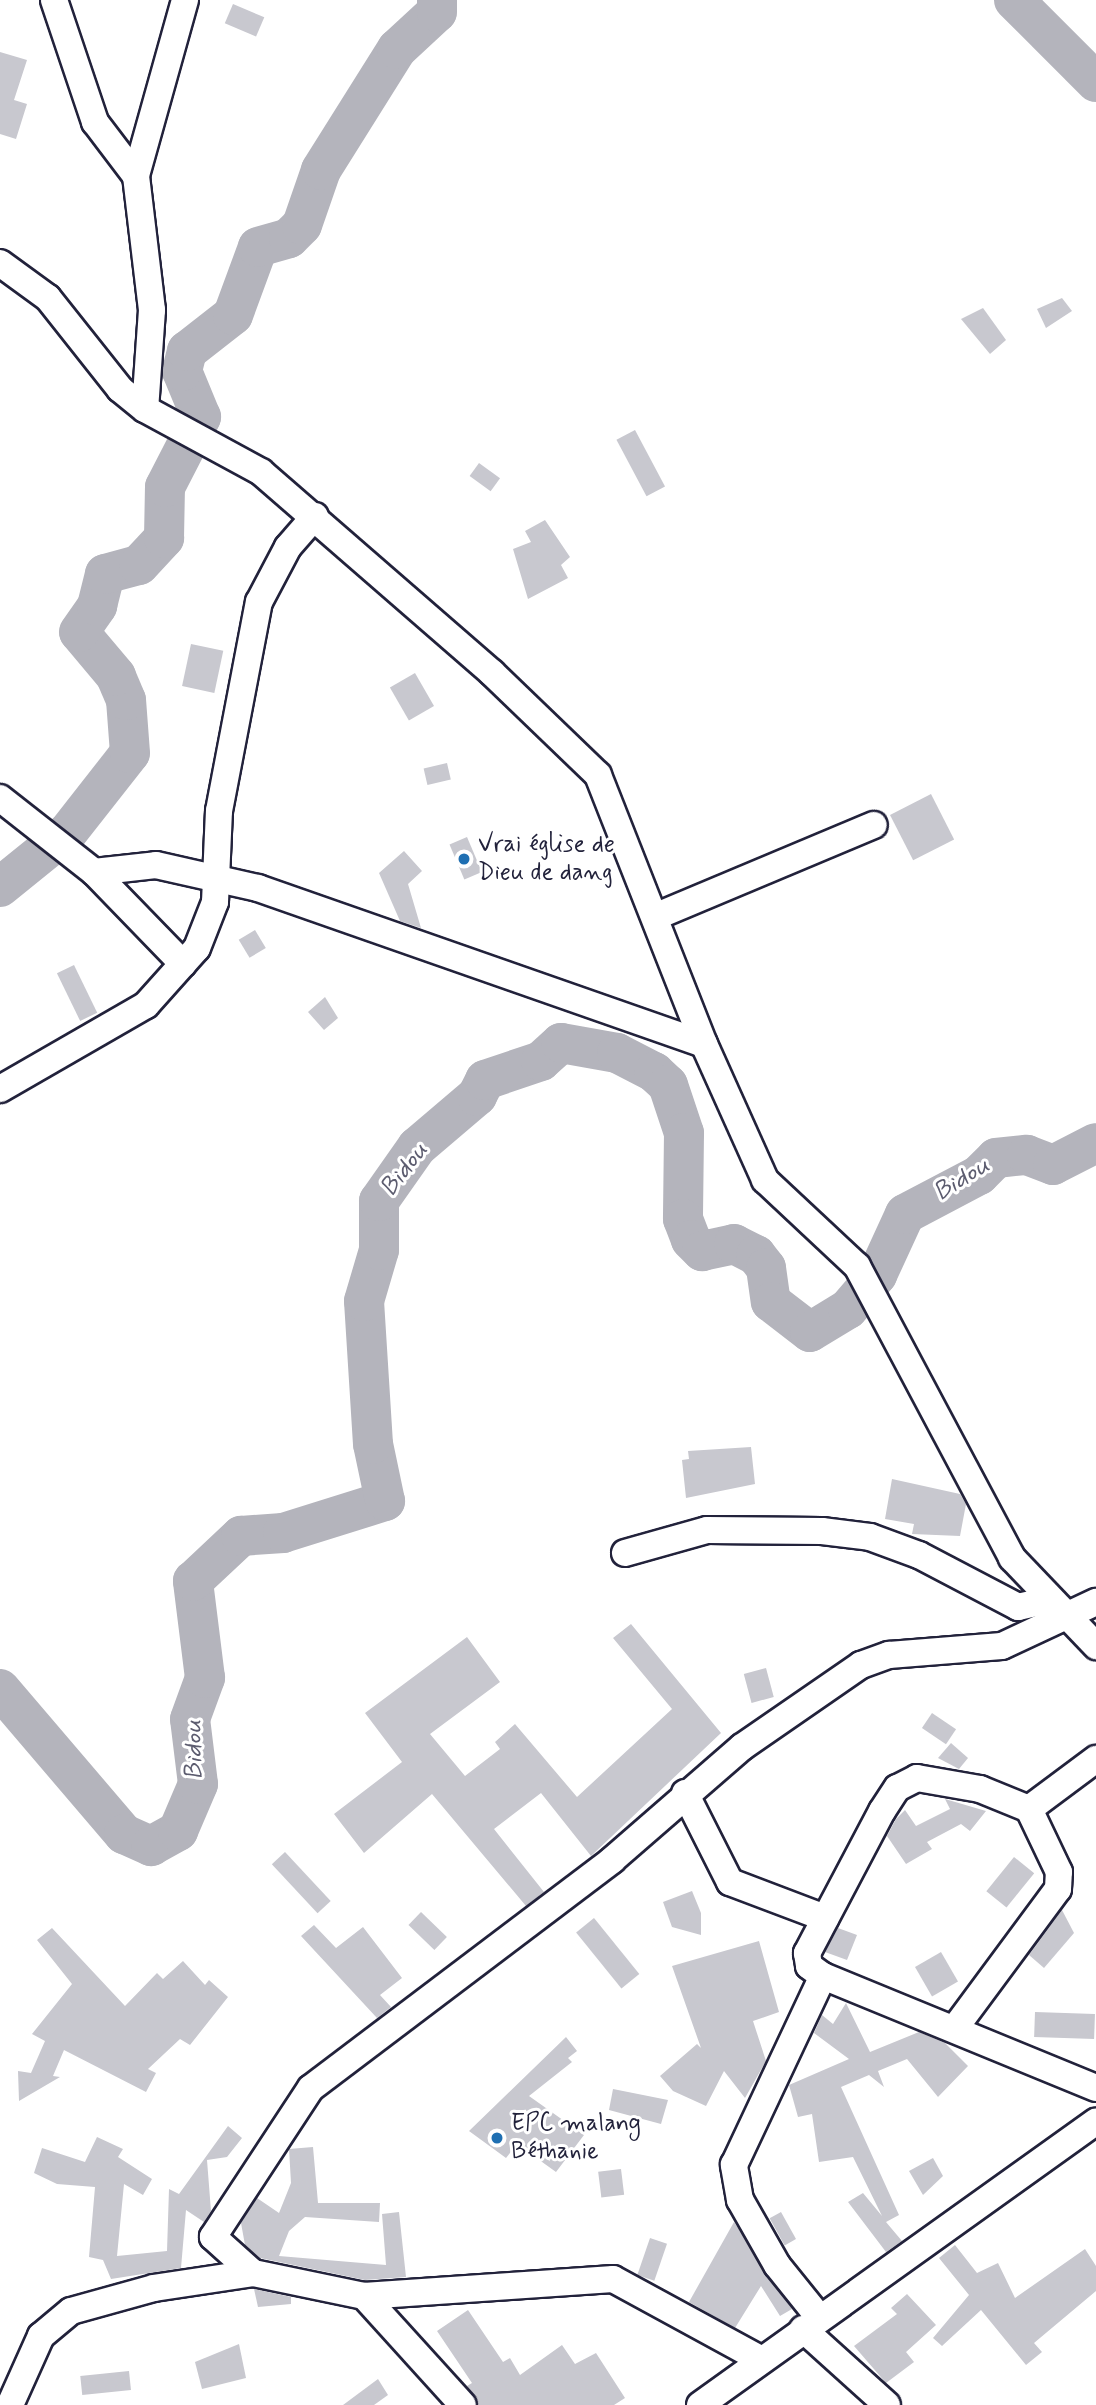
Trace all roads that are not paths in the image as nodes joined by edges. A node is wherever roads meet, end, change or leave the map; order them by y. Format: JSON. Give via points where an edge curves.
{"nodes":[{"id":1,"x":54,"y":0,"type":"edge"},
{"id":2,"x":185,"y":0,"type":"edge"},
{"id":3,"x":136,"y":176,"type":"junction"},
{"id":4,"x":0,"y":263,"type":"edge"},
{"id":5,"x":145,"y":410,"type":"junction"},
{"id":6,"x":315,"y":516,"type":"junction"},
{"id":7,"x":0,"y":798,"type":"edge"},
{"id":8,"x":874,"y":825,"type":"dead end"},
{"id":9,"x":94,"y":872,"type":"junction"},
{"id":10,"x":219,"y":878,"type":"junction"},
{"id":11,"x":657,"y":916,"type":"junction"},
{"id":12,"x":183,"y":964,"type":"junction"},
{"id":13,"x":704,"y":1044,"type":"junction"},
{"id":14,"x":0,"y":1089,"type":"edge"},
{"id":15,"x":625,"y":1553,"type":"dead end"},
{"id":16,"x":1096,"y":1602,"type":"edge"},
{"id":17,"x":1057,"y":1610,"type":"junction"},
{"id":18,"x":1096,"y":1646,"type":"edge"},
{"id":19,"x":1096,"y":1759,"type":"edge"},
{"id":20,"x":685,"y":1793,"type":"junction"},
{"id":21,"x":1029,"y":1808,"type":"junction"},
{"id":22,"x":825,"y":1918,"type":"junction"},
{"id":23,"x":823,"y":1976,"type":"junction"},
{"id":24,"x":955,"y":2028,"type":"junction"},
{"id":25,"x":1096,"y":2088,"type":"edge"},
{"id":26,"x":1096,"y":2121,"type":"edge"},
{"id":27,"x":253,"y":2273,"type":"junction"},
{"id":28,"x":364,"y":2297,"type":"junction"},
{"id":29,"x":811,"y":2322,"type":"junction"},
{"id":30,"x":760,"y":2359,"type":"junction"},
{"id":31,"x":10,"y":2405,"type":"edge"},
{"id":32,"x":463,"y":2405,"type":"edge"},
{"id":33,"x":699,"y":2405,"type":"edge"},
{"id":34,"x":887,"y":2405,"type":"edge"}],
"edges":[{"from":1,"to":3,"type":"street","via":[[95,122]]},
{"from":2,"to":3,"type":"street"},
{"from":3,"to":5,"type":"street","via":[[152,310]]},
{"from":4,"to":5,"type":"street","via":[[48,298],[120,389]]},
{"from":5,"to":6,"type":"street","via":[[261,472]]},
{"from":6,"to":10,"type":"street","via":[[288,547],[259,602],[219,811]]},
{"from":6,"to":11,"type":"street","via":[[598,775]]},
{"from":7,"to":9,"type":"street"},
{"from":8,"to":11,"type":"street"},
{"from":9,"to":10,"type":"street","via":[[135,864]]},
{"from":9,"to":12,"type":"street"},
{"from":10,"to":12,"type":"street","via":[[210,922]]},
{"from":10,"to":13,"type":"street"},
{"from":11,"to":13,"type":"street"},
{"from":12,"to":14,"type":"street","via":[[146,1005]]},
{"from":13,"to":17,"type":"street","via":[[765,1180],[862,1273],[963,1456],[1012,1558]]},
{"from":15,"to":17,"type":"street","via":[[707,1530],[822,1531],[870,1537],[919,1555],[1018,1607]]},
{"from":16,"to":17,"type":"street"},
{"from":17,"to":18,"type":"street"},
{"from":17,"to":20,"type":"street","via":[[1002,1646],[889,1655],[861,1665]]},
{"from":19,"to":21,"type":"street"},
{"from":20,"to":22,"type":"street","via":[[730,1882]]},
{"from":20,"to":27,"type":"street","via":[[612,1860],[311,2088],[213,2237]]},
{"from":21,"to":22,"type":"street","via":[[948,1782],[905,1781],[881,1811]]},
{"from":21,"to":24,"type":"street","via":[[1059,1872],[1058,1889]]},
{"from":22,"to":23,"type":"street","via":[[807,1953],[809,1966]]},
{"from":23,"to":24,"type":"street"},
{"from":23,"to":29,"type":"street","via":[[734,2165],[740,2200]]},
{"from":24,"to":25,"type":"street"},
{"from":26,"to":29,"type":"street"},
{"from":27,"to":28,"type":"street"},
{"from":27,"to":31,"type":"street","via":[[154,2288],[71,2311],[33,2347]]},
{"from":28,"to":30,"type":"street","via":[[613,2279]]},
{"from":28,"to":32,"type":"street"},
{"from":29,"to":30,"type":"street"},
{"from":29,"to":34,"type":"street"},
{"from":30,"to":33,"type":"street"}]}
